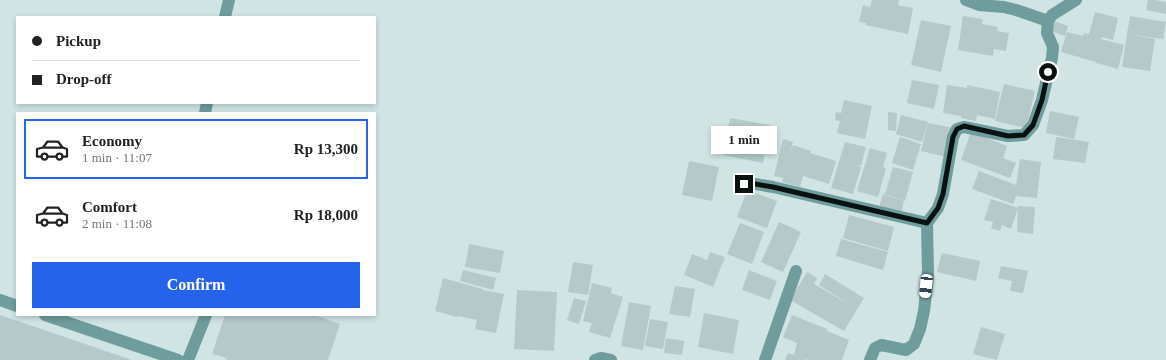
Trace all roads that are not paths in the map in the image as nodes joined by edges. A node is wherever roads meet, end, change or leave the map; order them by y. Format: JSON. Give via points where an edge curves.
{"nodes":[{"id":1,"x":229,"y":0,"type":"edge"},
{"id":2,"x":966,"y":0,"type":"edge"},
{"id":3,"x":1076,"y":0,"type":"edge"},
{"id":4,"x":1016,"y":5,"type":"edge"},
{"id":5,"x":225,"y":16,"type":"edge"},
{"id":6,"x":1048,"y":21,"type":"junction"},
{"id":7,"x":744,"y":184,"type":"dead end"},
{"id":8,"x":927,"y":223,"type":"junction"},
{"id":9,"x":796,"y":271,"type":"dead end"},
{"id":10,"x":0,"y":300,"type":"edge"},
{"id":11,"x":16,"y":306,"type":"edge"},
{"id":12,"x":48,"y":316,"type":"edge"},
{"id":13,"x":206,"y":316,"type":"edge"},
{"id":14,"x":178,"y":360,"type":"edge"},
{"id":15,"x":188,"y":360,"type":"edge"},
{"id":16,"x":595,"y":360,"type":"edge"},
{"id":17,"x":611,"y":360,"type":"edge"},
{"id":18,"x":765,"y":360,"type":"edge"},
{"id":19,"x":870,"y":360,"type":"edge"}],
"edges":[{"from":1,"to":5,"type":"street"},
{"from":2,"to":4,"type":"street","via":[[978,5]]},
{"from":3,"to":6,"type":"street","via":[[1052,15]]},
{"from":4,"to":6,"type":"street"},
{"from":6,"to":8,"type":"street","via":[[1047,33],[1053,47],[1052,58],[1033,125],[1024,135],[1008,136],[964,126],[957,129],[953,137],[943,194],[938,208]]},
{"from":7,"to":8,"type":"street","via":[[773,187]]},
{"from":8,"to":19,"type":"street","via":[[928,274],[924,311],[914,344],[906,350],[881,345],[875,348]]},
{"from":9,"to":18,"type":"street"},
{"from":10,"to":11,"type":"street"},
{"from":12,"to":14,"type":"street"},
{"from":13,"to":15,"type":"street"},
{"from":16,"to":17,"type":"street"}]}
